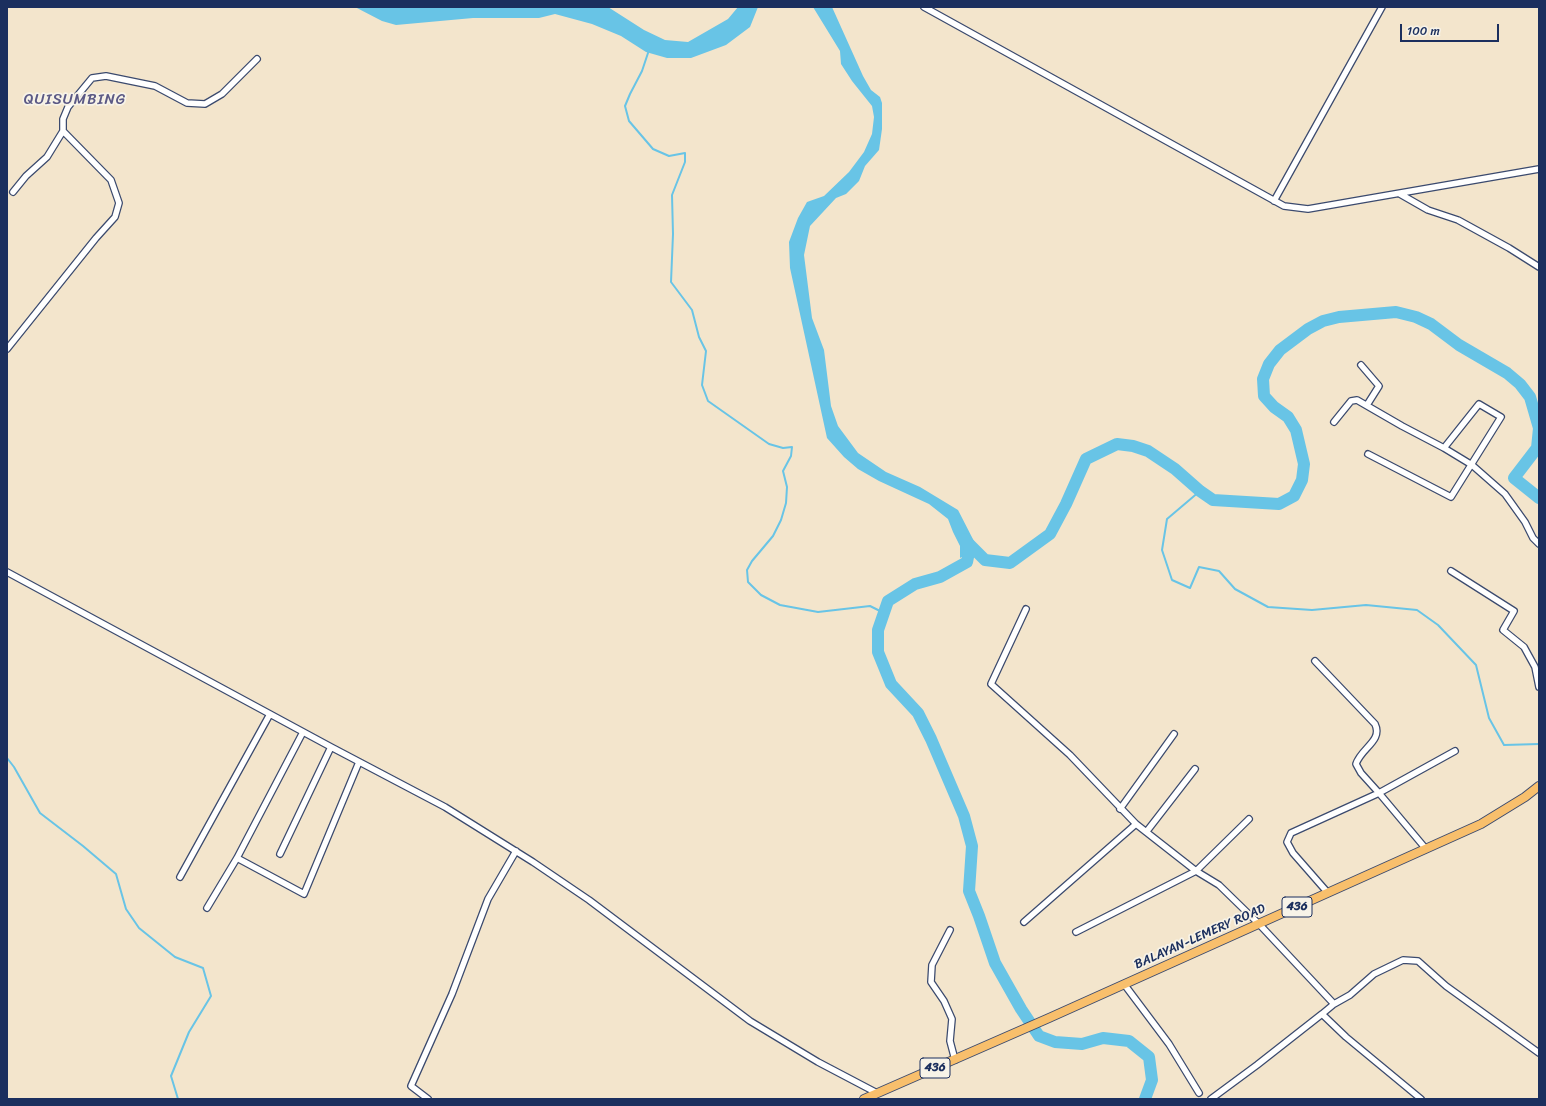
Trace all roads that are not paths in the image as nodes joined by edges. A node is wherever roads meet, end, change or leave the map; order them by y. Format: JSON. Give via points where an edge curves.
{"nodes":[{"id":1,"x":924,"y":7,"type":"edge"},
{"id":2,"x":1382,"y":7,"type":"edge"},
{"id":3,"x":257,"y":59,"type":"dead end"},
{"id":4,"x":64,"y":131,"type":"junction"},
{"id":5,"x":1539,"y":169,"type":"edge"},
{"id":6,"x":13,"y":192,"type":"dead end"},
{"id":7,"x":1400,"y":194,"type":"junction"},
{"id":8,"x":1274,"y":201,"type":"junction"},
{"id":9,"x":1539,"y":267,"type":"edge"},
{"id":10,"x":7,"y":349,"type":"edge"},
{"id":11,"x":1362,"y":365,"type":"dead end"},
{"id":12,"x":1366,"y":405,"type":"junction"},
{"id":13,"x":1334,"y":422,"type":"dead end"},
{"id":14,"x":1444,"y":448,"type":"junction"},
{"id":15,"x":1368,"y":454,"type":"dead end"},
{"id":16,"x":1472,"y":465,"type":"junction"},
{"id":17,"x":1539,"y":544,"type":"edge"},
{"id":18,"x":1451,"y":571,"type":"dead end"},
{"id":19,"x":7,"y":572,"type":"edge"},
{"id":20,"x":1026,"y":609,"type":"dead end"},
{"id":21,"x":1315,"y":661,"type":"dead end"},
{"id":22,"x":1539,"y":687,"type":"edge"},
{"id":23,"x":270,"y":714,"type":"junction"},
{"id":24,"x":303,"y":732,"type":"junction"},
{"id":25,"x":1174,"y":734,"type":"dead end"},
{"id":26,"x":332,"y":747,"type":"junction"},
{"id":27,"x":1456,"y":751,"type":"dead end"},
{"id":28,"x":359,"y":762,"type":"junction"},
{"id":29,"x":1195,"y":769,"type":"dead end"},
{"id":30,"x":1539,"y":786,"type":"edge"},
{"id":31,"x":1378,"y":793,"type":"junction"},
{"id":32,"x":1120,"y":809,"type":"junction"},
{"id":33,"x":1249,"y":819,"type":"dead end"},
{"id":34,"x":1136,"y":824,"type":"junction"},
{"id":35,"x":1147,"y":831,"type":"junction"},
{"id":36,"x":1426,"y":849,"type":"junction"},
{"id":37,"x":516,"y":851,"type":"junction"},
{"id":38,"x":280,"y":854,"type":"dead end"},
{"id":39,"x":237,"y":858,"type":"junction"},
{"id":40,"x":1196,"y":871,"type":"junction"},
{"id":41,"x":180,"y":877,"type":"dead end"},
{"id":42,"x":1328,"y":893,"type":"junction"},
{"id":43,"x":207,"y":908,"type":"dead end"},
{"id":44,"x":1024,"y":922,"type":"dead end"},
{"id":45,"x":1259,"y":924,"type":"junction"},
{"id":46,"x":950,"y":930,"type":"dead end"},
{"id":47,"x":1076,"y":932,"type":"dead end"},
{"id":48,"x":1124,"y":984,"type":"junction"},
{"id":49,"x":1334,"y":1004,"type":"junction"},
{"id":50,"x":1322,"y":1014,"type":"junction"},
{"id":51,"x":1539,"y":1053,"type":"edge"},
{"id":52,"x":955,"y":1060,"type":"junction"},
{"id":53,"x":877,"y":1093,"type":"junction"},
{"id":54,"x":1199,"y":1093,"type":"dead end"},
{"id":55,"x":428,"y":1099,"type":"edge"},
{"id":56,"x":864,"y":1099,"type":"edge"},
{"id":57,"x":1211,"y":1099,"type":"edge"},
{"id":58,"x":1421,"y":1099,"type":"edge"}],
"edges":[{"from":1,"to":8,"type":"street"},
{"from":2,"to":8,"type":"street"},
{"from":3,"to":4,"type":"street","via":[[222,94],[205,104],[187,103],[155,86],[106,76],[92,78],[68,107],[63,119]]},
{"from":4,"to":6,"type":"street","via":[[47,157]]},
{"from":4,"to":10,"type":"street","via":[[111,180],[119,203],[115,217]]},
{"from":5,"to":7,"type":"street"},
{"from":7,"to":8,"type":"street","via":[[1308,210],[1284,206]]},
{"from":7,"to":9,"type":"street","via":[[1428,210],[1458,220]]},
{"from":11,"to":12,"type":"street","via":[[1380,386]]},
{"from":12,"to":13,"type":"street","via":[[1357,400],[1351,401]]},
{"from":12,"to":14,"type":"street"},
{"from":14,"to":16,"type":"street"},
{"from":14,"to":16,"type":"street","via":[[1479,404],[1501,417]]},
{"from":15,"to":16,"type":"street","via":[[1451,497]]},
{"from":16,"to":17,"type":"street","via":[[1505,494]]},
{"from":18,"to":22,"type":"street","via":[[1514,611],[1503,630],[1524,647],[1535,667]]},
{"from":19,"to":23,"type":"street"},
{"from":20,"to":32,"type":"street","via":[[991,684],[1070,755]]},
{"from":21,"to":31,"type":"street","via":[[1378,729],[1377,737],[1359,756],[1356,764]]},
{"from":23,"to":24,"type":"street"},
{"from":23,"to":41,"type":"street"},
{"from":24,"to":26,"type":"street"},
{"from":24,"to":39,"type":"street"},
{"from":25,"to":32,"type":"street"},
{"from":26,"to":28,"type":"street"},
{"from":26,"to":38,"type":"street"},
{"from":27,"to":31,"type":"street"},
{"from":28,"to":37,"type":"street","via":[[445,806]]},
{"from":28,"to":39,"type":"street","via":[[304,894]]},
{"from":29,"to":35,"type":"street"},
{"from":30,"to":36,"type":"main road","name":"BALAYAN-LEMERY ROAD","number":"436","via":[[1526,798],[1491,818]]},
{"from":31,"to":36,"type":"street"},
{"from":31,"to":42,"type":"street","via":[[1292,833],[1287,842],[1293,853]]},
{"from":32,"to":34,"type":"street"},
{"from":33,"to":40,"type":"street"},
{"from":34,"to":35,"type":"street"},
{"from":34,"to":44,"type":"street"},
{"from":35,"to":40,"type":"street"},
{"from":36,"to":42,"type":"main road","name":"BALAYAN-LEMERY ROAD","number":"436"},
{"from":37,"to":53,"type":"street","via":[[589,900],[750,1021],[818,1062]]},
{"from":37,"to":55,"type":"street","via":[[488,899],[452,994],[411,1086]]},
{"from":39,"to":43,"type":"street"},
{"from":40,"to":45,"type":"street","via":[[1219,885]]},
{"from":40,"to":47,"type":"street"},
{"from":42,"to":45,"type":"main road","name":"BALAYAN-LEMERY ROAD","number":"436"},
{"from":45,"to":48,"type":"main road","name":"BALAYAN-LEMERY ROAD","number":"436"},
{"from":45,"to":49,"type":"street"},
{"from":46,"to":52,"type":"street","via":[[932,965],[931,982],[952,1018],[950,1041]]},
{"from":48,"to":52,"type":"main road","name":"BALAYAN-LEMERY ROAD","number":"436"},
{"from":48,"to":54,"type":"street","via":[[1169,1044]]},
{"from":49,"to":50,"type":"street"},
{"from":49,"to":51,"type":"street","via":[[1350,995],[1374,974],[1403,960],[1418,961],[1446,986]]},
{"from":50,"to":57,"type":"street"},
{"from":50,"to":58,"type":"street"},
{"from":52,"to":53,"type":"main road","name":"BALAYAN-LEMERY ROAD","number":"436"},
{"from":53,"to":56,"type":"main road","name":"BALAYAN-LEMERY ROAD","number":"436"}]}
